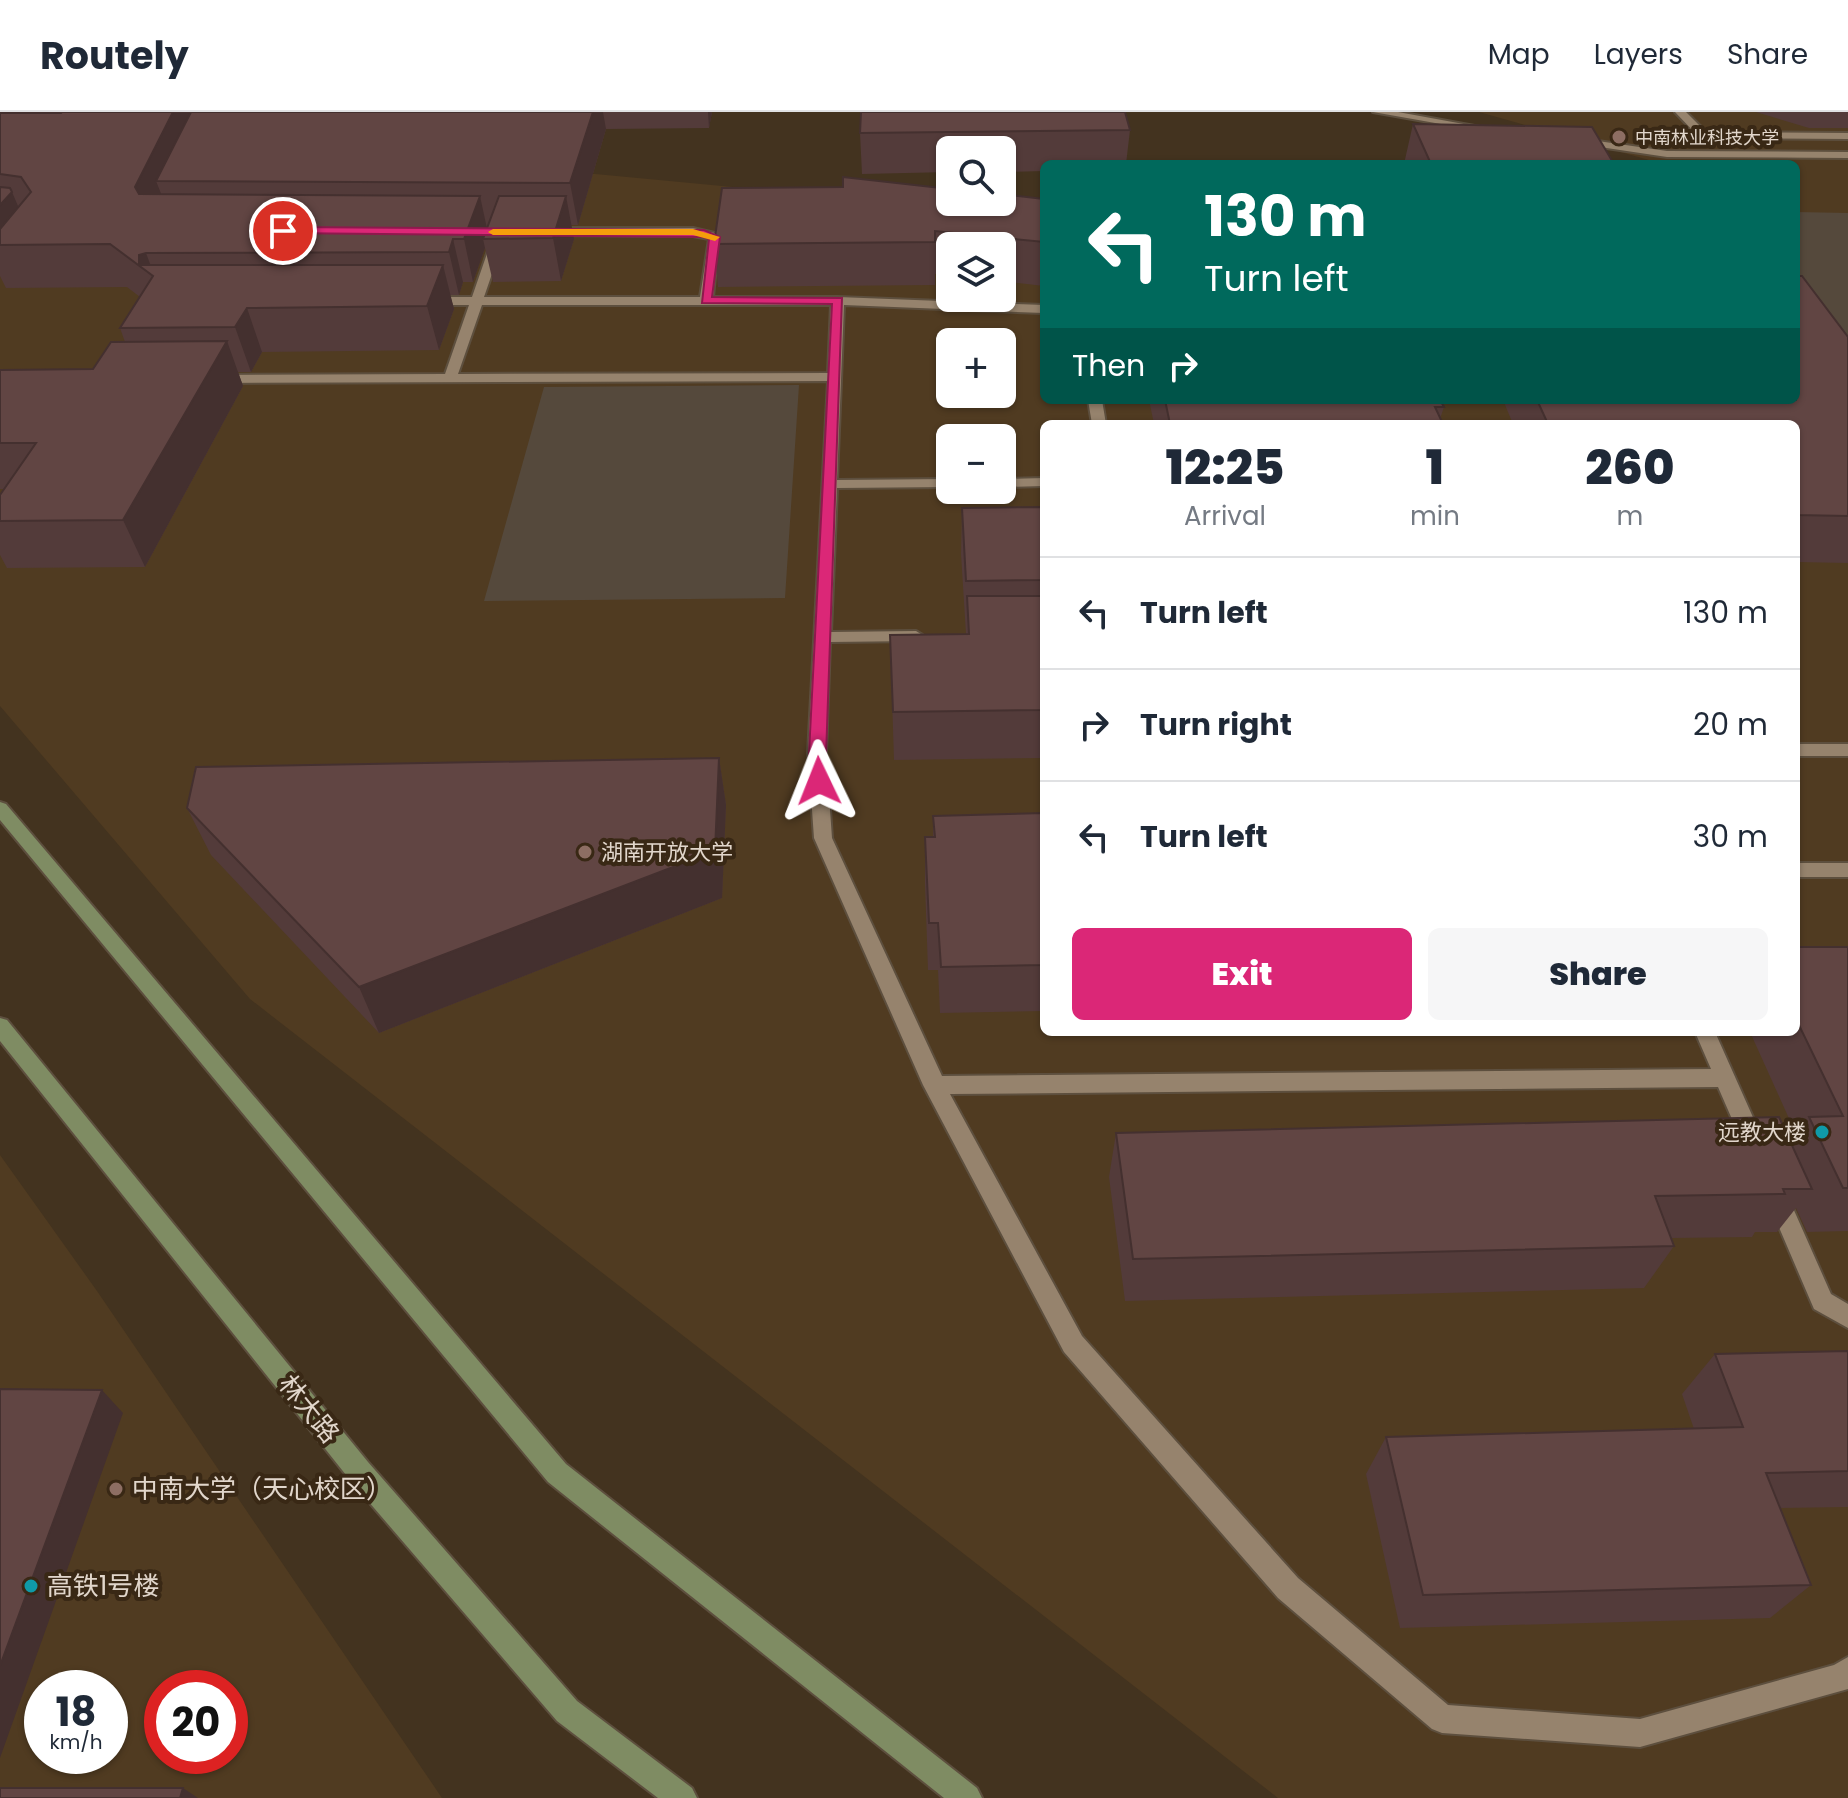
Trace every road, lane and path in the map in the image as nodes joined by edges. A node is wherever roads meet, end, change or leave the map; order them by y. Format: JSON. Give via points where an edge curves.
{"nodes":[{"id":1,"x":54,"y":112,"type":"edge"},
{"id":2,"x":1378,"y":112,"type":"edge"},
{"id":3,"x":1680,"y":112,"type":"edge"},
{"id":4,"x":0,"y":116,"type":"edge"},
{"id":5,"x":1496,"y":130,"type":"edge"},
{"id":6,"x":1848,"y":136,"type":"edge"},
{"id":7,"x":1558,"y":139,"type":"edge"},
{"id":8,"x":1848,"y":155,"type":"edge"},
{"id":9,"x":485,"y":232,"type":"edge"},
{"id":10,"x":530,"y":232,"type":"edge"},
{"id":11,"x":706,"y":300,"type":"junction"},
{"id":12,"x":414,"y":301,"type":"edge"},
{"id":13,"x":477,"y":301,"type":"junction"},
{"id":14,"x":838,"y":301,"type":"junction"},
{"id":15,"x":1040,"y":309,"type":"edge"},
{"id":16,"x":835,"y":377,"type":"junction"},
{"id":17,"x":450,"y":378,"type":"junction"},
{"id":18,"x":202,"y":379,"type":"edge"},
{"id":19,"x":1040,"y":482,"type":"edge"},
{"id":20,"x":936,"y":483,"type":"edge"},
{"id":21,"x":1016,"y":483,"type":"edge"},
{"id":22,"x":830,"y":484,"type":"junction"},
{"id":23,"x":933,"y":636,"type":"edge"},
{"id":24,"x":823,"y":637,"type":"junction"},
{"id":25,"x":1800,"y":750,"type":"edge"},
{"id":26,"x":1848,"y":750,"type":"edge"},
{"id":27,"x":0,"y":808,"type":"edge"},
{"id":28,"x":1800,"y":870,"type":"edge"},
{"id":29,"x":1848,"y":870,"type":"edge"},
{"id":30,"x":0,"y":1026,"type":"edge"},
{"id":31,"x":1707,"y":1036,"type":"edge"},
{"id":32,"x":1725,"y":1078,"type":"junction"},
{"id":33,"x":934,"y":1085,"type":"junction"},
{"id":34,"x":1848,"y":1317,"type":"edge"},
{"id":35,"x":1848,"y":1671,"type":"edge"},
{"id":36,"x":682,"y":1798,"type":"edge"},
{"id":37,"x":967,"y":1798,"type":"edge"}],
"edges":[{"from":1,"to":4,"type":"street"},
{"from":2,"to":5,"type":"street"},
{"from":3,"to":6,"type":"street","via":[[1692,127],[1712,135]]},
{"from":7,"to":8,"type":"street","via":[[1667,154]]},
{"from":9,"to":13,"type":"street","via":[[500,232]]},
{"from":10,"to":11,"type":"street","via":[[693,232],[715,237]]},
{"from":11,"to":13,"type":"street"},
{"from":11,"to":14,"type":"street"},
{"from":12,"to":13,"type":"street"},
{"from":13,"to":17,"type":"street"},
{"from":14,"to":15,"type":"street"},
{"from":14,"to":16,"type":"street"},
{"from":16,"to":17,"type":"street"},
{"from":16,"to":22,"type":"street"},
{"from":17,"to":18,"type":"street"},
{"from":19,"to":21,"type":"street"},
{"from":20,"to":22,"type":"street"},
{"from":22,"to":24,"type":"street"},
{"from":23,"to":24,"type":"street"},
{"from":24,"to":33,"type":"street","via":[[817,753],[823,838]]},
{"from":25,"to":26,"type":"street"},
{"from":27,"to":37,"type":"main road","via":[[557,1473]]},
{"from":28,"to":29,"type":"street"},
{"from":30,"to":36,"type":"main road","name":"林大路","via":[[359,1471],[567,1711]]},
{"from":31,"to":32,"type":"street"},
{"from":32,"to":33,"type":"street"},
{"from":32,"to":34,"type":"street","via":[[1822,1301]]},
{"from":33,"to":35,"type":"street","via":[[1073,1344],[1288,1588],[1442,1719],[1640,1733],[1842,1677]]}]}
